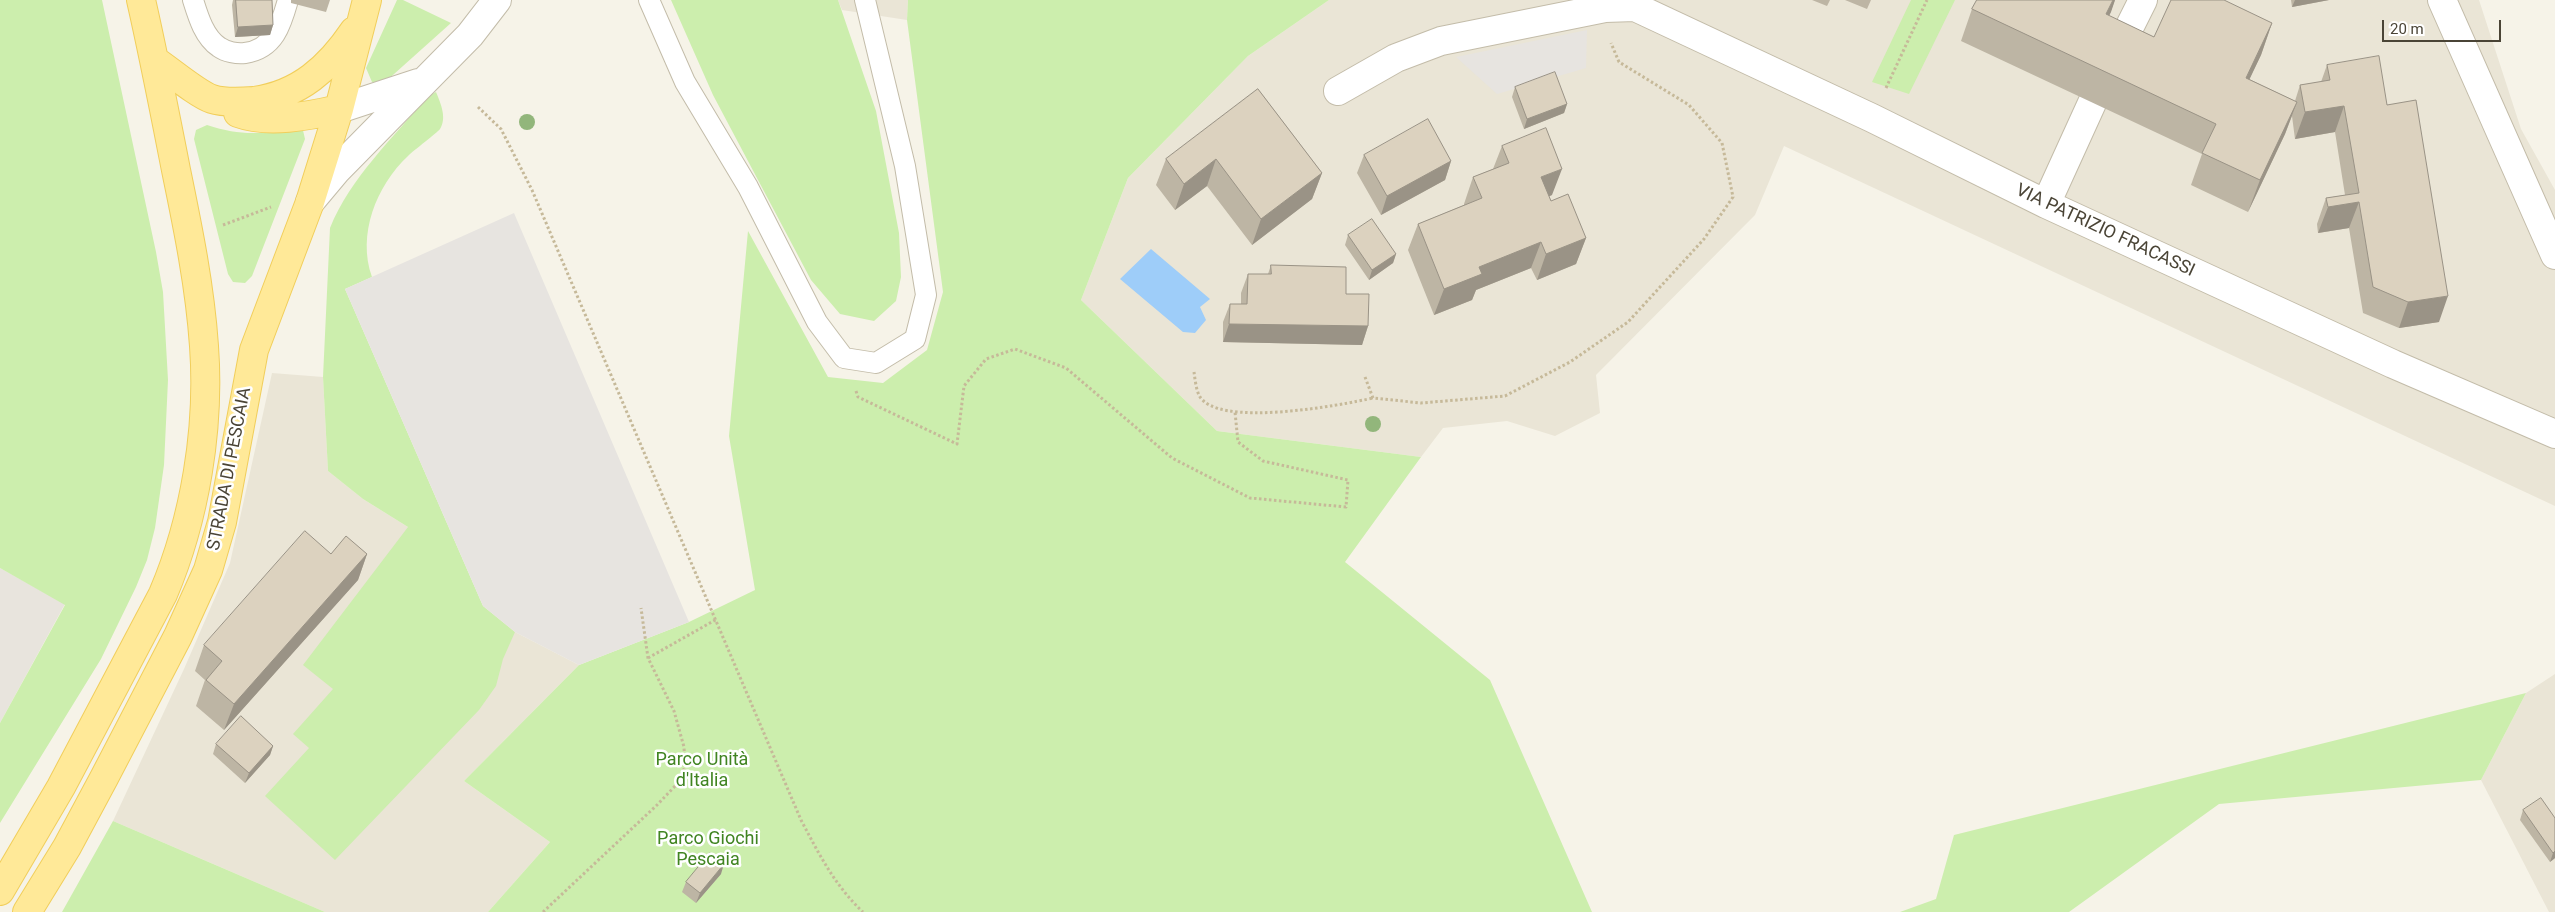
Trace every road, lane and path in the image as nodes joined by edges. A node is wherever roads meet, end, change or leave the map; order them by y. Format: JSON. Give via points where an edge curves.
{"nodes":[{"id":1,"x":141,"y":0,"type":"edge"},
{"id":2,"x":193,"y":0,"type":"edge"},
{"id":3,"x":288,"y":0,"type":"edge"},
{"id":4,"x":497,"y":0,"type":"edge"},
{"id":5,"x":649,"y":0,"type":"edge"},
{"id":6,"x":865,"y":0,"type":"edge"},
{"id":7,"x":1927,"y":0,"type":"edge"},
{"id":8,"x":2143,"y":0,"type":"edge"},
{"id":9,"x":2442,"y":0,"type":"edge"},
{"id":10,"x":1605,"y":8,"type":"junction"},
{"id":11,"x":365,"y":9,"type":"edge"},
{"id":12,"x":1663,"y":9,"type":"edge"},
{"id":13,"x":2115,"y":56,"type":"edge"},
{"id":14,"x":154,"y":60,"type":"junction"},
{"id":15,"x":424,"y":81,"type":"junction"},
{"id":16,"x":1338,"y":91,"type":"dead end"},
{"id":17,"x":211,"y":98,"type":"junction"},
{"id":18,"x":2092,"y":103,"type":"dead end"},
{"id":19,"x":478,"y":107,"type":"dead end"},
{"id":20,"x":339,"y":109,"type":"junction"},
{"id":21,"x":1872,"y":118,"type":"junction"},
{"id":22,"x":310,"y":202,"type":"junction"},
{"id":23,"x":2046,"y":204,"type":"junction"},
{"id":24,"x":279,"y":205,"type":"dead end"},
{"id":25,"x":217,"y":227,"type":"dead end"},
{"id":26,"x":2555,"y":255,"type":"edge"},
{"id":27,"x":844,"y":358,"type":"junction"},
{"id":28,"x":1194,"y":372,"type":"dead end"},
{"id":29,"x":1365,"y":377,"type":"dead end"},
{"id":30,"x":1373,"y":398,"type":"junction"},
{"id":31,"x":1235,"y":412,"type":"junction"},
{"id":32,"x":2555,"y":434,"type":"edge"},
{"id":33,"x":641,"y":608,"type":"dead end"},
{"id":34,"x":717,"y":619,"type":"junction"},
{"id":35,"x":648,"y":658,"type":"junction"},
{"id":36,"x":0,"y":891,"type":"edge"},
{"id":37,"x":27,"y":912,"type":"edge"},
{"id":38,"x":543,"y":912,"type":"edge"},
{"id":39,"x":863,"y":912,"type":"edge"}],
"edges":[{"from":1,"to":14,"type":"main road","name":"STRADA DI PESCAIA"},
{"from":2,"to":3,"type":"lane","via":[[212,41],[218,47],[238,53],[258,50],[272,41]]},
{"from":4,"to":15,"type":"street","via":[[470,35]]},
{"from":5,"to":27,"type":"lane","via":[[686,82],[748,187],[817,322]]},
{"from":6,"to":27,"type":"lane","via":[[905,166],[926,295],[915,339],[876,363]]},
{"from":7,"to":21,"type":"path"},
{"from":8,"to":13,"type":"street"},
{"from":9,"to":26,"type":"street"},
{"from":10,"to":12,"type":"street","name":"VIA PATRIZIO FRACASSI"},
{"from":10,"to":16,"type":"street","name":"VIA PATRIZIO FRACASSI","via":[[1442,41],[1396,58]]},
{"from":10,"to":30,"type":"path","via":[[1609,38],[1619,62],[1689,105],[1722,142],[1733,197],[1704,239],[1628,322],[1570,362],[1505,396],[1421,403]]},
{"from":11,"to":17,"type":"main road","via":[[336,57],[301,86],[283,95],[247,102]]},
{"from":11,"to":20,"type":"main road","name":"STRADA DI PESCAIA"},
{"from":12,"to":21,"type":"street","name":"VIA PATRIZIO FRACASSI"},
{"from":14,"to":17,"type":"main road"},
{"from":14,"to":36,"type":"main road","name":"STRADA DI PESCAIA","via":[[189,233],[204,347],[204,416],[191,503],[174,567],[142,636],[61,787]]},
{"from":15,"to":20,"type":"street"},
{"from":15,"to":22,"type":"street"},
{"from":17,"to":20,"type":"main road","via":[[227,110],[245,116],[317,114]]},
{"from":18,"to":23,"type":"street"},
{"from":19,"to":34,"type":"path","via":[[501,129],[532,190]]},
{"from":20,"to":22,"type":"main road","name":"STRADA DI PESCAIA"},
{"from":21,"to":23,"type":"street","name":"VIA PATRIZIO FRACASSI"},
{"from":22,"to":37,"type":"main road","name":"STRADA DI PESCAIA","via":[[254,350],[222,522],[208,570],[178,636],[108,770],[67,847]]},
{"from":23,"to":32,"type":"street","name":"VIA PATRIZIO FRACASSI","via":[[2393,364]]},
{"from":24,"to":25,"type":"path"},
{"from":27,"to":31,"type":"path","via":[[858,397],[957,444],[964,386],[986,359],[1015,349],[1066,368],[1172,458],[1250,498],[1346,507],[1348,480],[1263,460],[1238,442]]},
{"from":28,"to":31,"type":"path","via":[[1199,396],[1214,408]]},
{"from":29,"to":30,"type":"path"},
{"from":30,"to":31,"type":"path","via":[[1306,409]]},
{"from":33,"to":35,"type":"path"},
{"from":34,"to":35,"type":"path"},
{"from":34,"to":39,"type":"path","via":[[802,820],[829,872]]},
{"from":35,"to":38,"type":"path","via":[[674,711],[684,747],[685,767],[676,785],[658,805]]}]}
